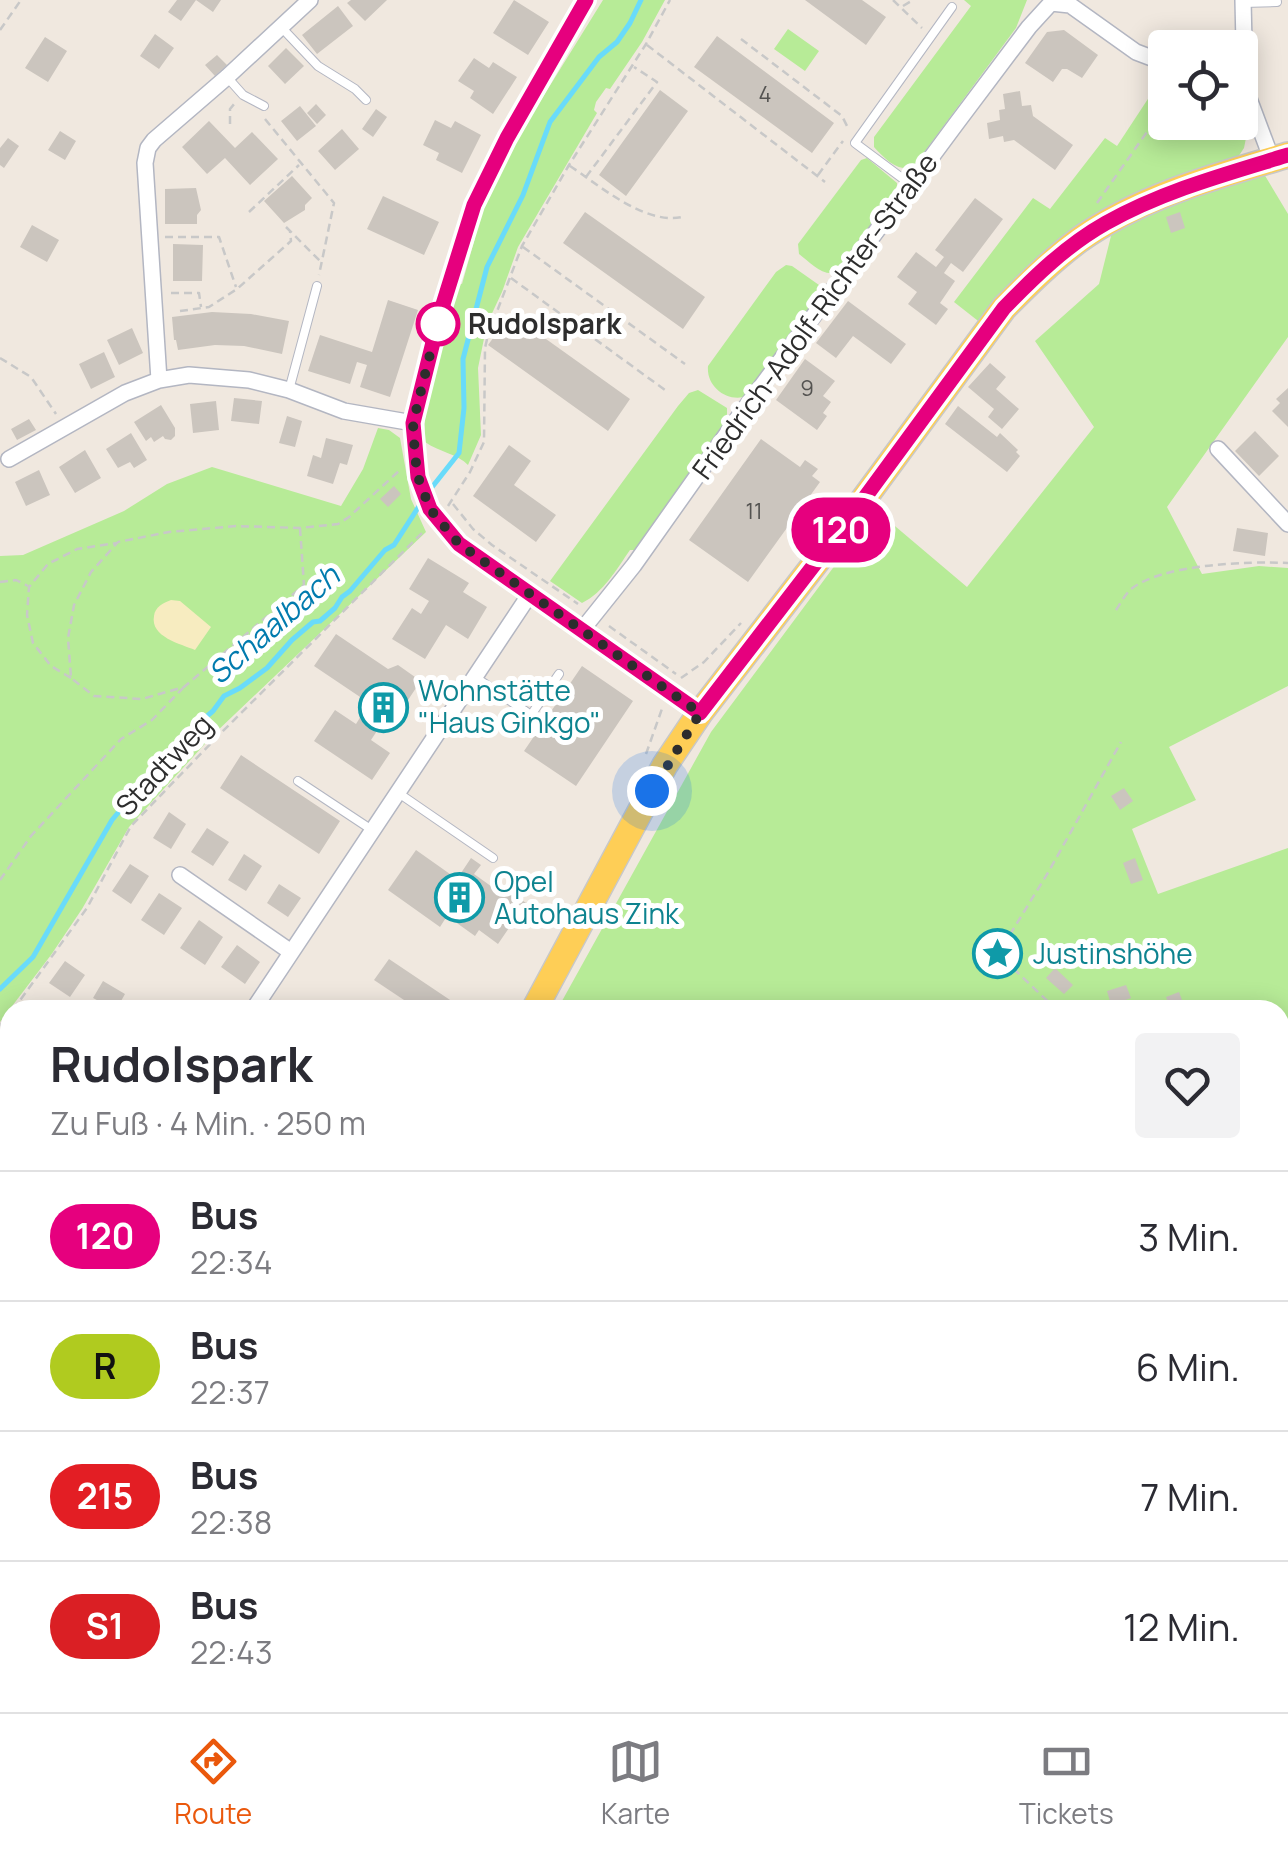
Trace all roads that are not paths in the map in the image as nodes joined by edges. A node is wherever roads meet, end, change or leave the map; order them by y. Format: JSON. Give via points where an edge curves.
{"nodes":[{"id":1,"x":310,"y":0,"type":"edge"},
{"id":2,"x":586,"y":0,"type":"edge"},
{"id":3,"x":1050,"y":2,"type":"edge"},
{"id":4,"x":1072,"y":2,"type":"edge"},
{"id":5,"x":1244,"y":2,"type":"edge"},
{"id":6,"x":1278,"y":2,"type":"edge"},
{"id":7,"x":952,"y":7,"type":"dead end"},
{"id":8,"x":282,"y":28,"type":"junction"},
{"id":9,"x":1243,"y":30,"type":"edge"},
{"id":10,"x":908,"y":50,"type":"dead end"},
{"id":11,"x":917,"y":56,"type":"junction"},
{"id":12,"x":1148,"y":57,"type":"edge"},
{"id":13,"x":227,"y":76,"type":"junction"},
{"id":14,"x":366,"y":100,"type":"dead end"},
{"id":15,"x":264,"y":106,"type":"road end"},
{"id":16,"x":1258,"y":121,"type":"edge"},
{"id":17,"x":1280,"y":158,"type":"edge"},
{"id":18,"x":911,"y":185,"type":"junction"},
{"id":19,"x":317,"y":286,"type":"road end"},
{"id":20,"x":159,"y":380,"type":"junction"},
{"id":21,"x":289,"y":390,"type":"junction"},
{"id":22,"x":413,"y":423,"type":"junction"},
{"id":23,"x":1218,"y":449,"type":"dead end"},
{"id":24,"x":10,"y":459,"type":"dead end"},
{"id":25,"x":1288,"y":524,"type":"edge"},
{"id":26,"x":530,"y":594,"type":"junction"},
{"id":27,"x":582,"y":630,"type":"junction"},
{"id":28,"x":558,"y":674,"type":"dead end"},
{"id":29,"x":475,"y":677,"type":"junction"},
{"id":30,"x":700,"y":713,"type":"junction"},
{"id":31,"x":298,"y":780,"type":"dead end"},
{"id":32,"x":397,"y":792,"type":"junction"},
{"id":33,"x":372,"y":830,"type":"junction"},
{"id":34,"x":493,"y":858,"type":"dead end"},
{"id":35,"x":180,"y":875,"type":"dead end"},
{"id":36,"x":291,"y":952,"type":"junction"},
{"id":37,"x":260,"y":1000,"type":"edge"},
{"id":38,"x":539,"y":1000,"type":"edge"}],
"edges":[{"from":1,"to":8,"type":"street"},
{"from":2,"to":22,"type":"street","via":[[474,205]]},
{"from":3,"to":4,"type":"street"},
{"from":3,"to":18,"type":"street","name":"Friedrich-Adolf-Richter-Straße"},
{"from":4,"to":12,"type":"street"},
{"from":5,"to":6,"type":"lane"},
{"from":5,"to":9,"type":"street"},
{"from":7,"to":11,"type":"lane"},
{"from":8,"to":13,"type":"street"},
{"from":8,"to":14,"type":"lane","via":[[318,66]]},
{"from":10,"to":11,"type":"lane"},
{"from":11,"to":18,"type":"lane","via":[[855,143]]},
{"from":13,"to":15,"type":"lane"},
{"from":13,"to":20,"type":"street","via":[[148,148]]},
{"from":16,"to":17,"type":"street"},
{"from":17,"to":30,"type":"main road","via":[[1138,206],[1081,239],[1034,278],[1004,308]]},
{"from":18,"to":27,"type":"street","name":"Friedrich-Adolf-Richter-Straße","via":[[738,408]]},
{"from":19,"to":21,"type":"lane"},
{"from":20,"to":21,"type":"street","via":[[217,376]]},
{"from":20,"to":24,"type":"street"},
{"from":21,"to":22,"type":"street","via":[[344,411]]},
{"from":22,"to":26,"type":"street","via":[[418,477],[433,514],[459,544]]},
{"from":23,"to":25,"type":"street"},
{"from":26,"to":27,"type":"street"},
{"from":26,"to":29,"type":"street"},
{"from":27,"to":30,"type":"street"},
{"from":28,"to":29,"type":"lane","via":[[531,714]]},
{"from":29,"to":32,"type":"street"},
{"from":30,"to":38,"type":"main road"},
{"from":31,"to":33,"type":"lane"},
{"from":32,"to":33,"type":"street"},
{"from":32,"to":34,"type":"lane"},
{"from":33,"to":36,"type":"street"},
{"from":35,"to":36,"type":"street"},
{"from":36,"to":37,"type":"street"}]}
